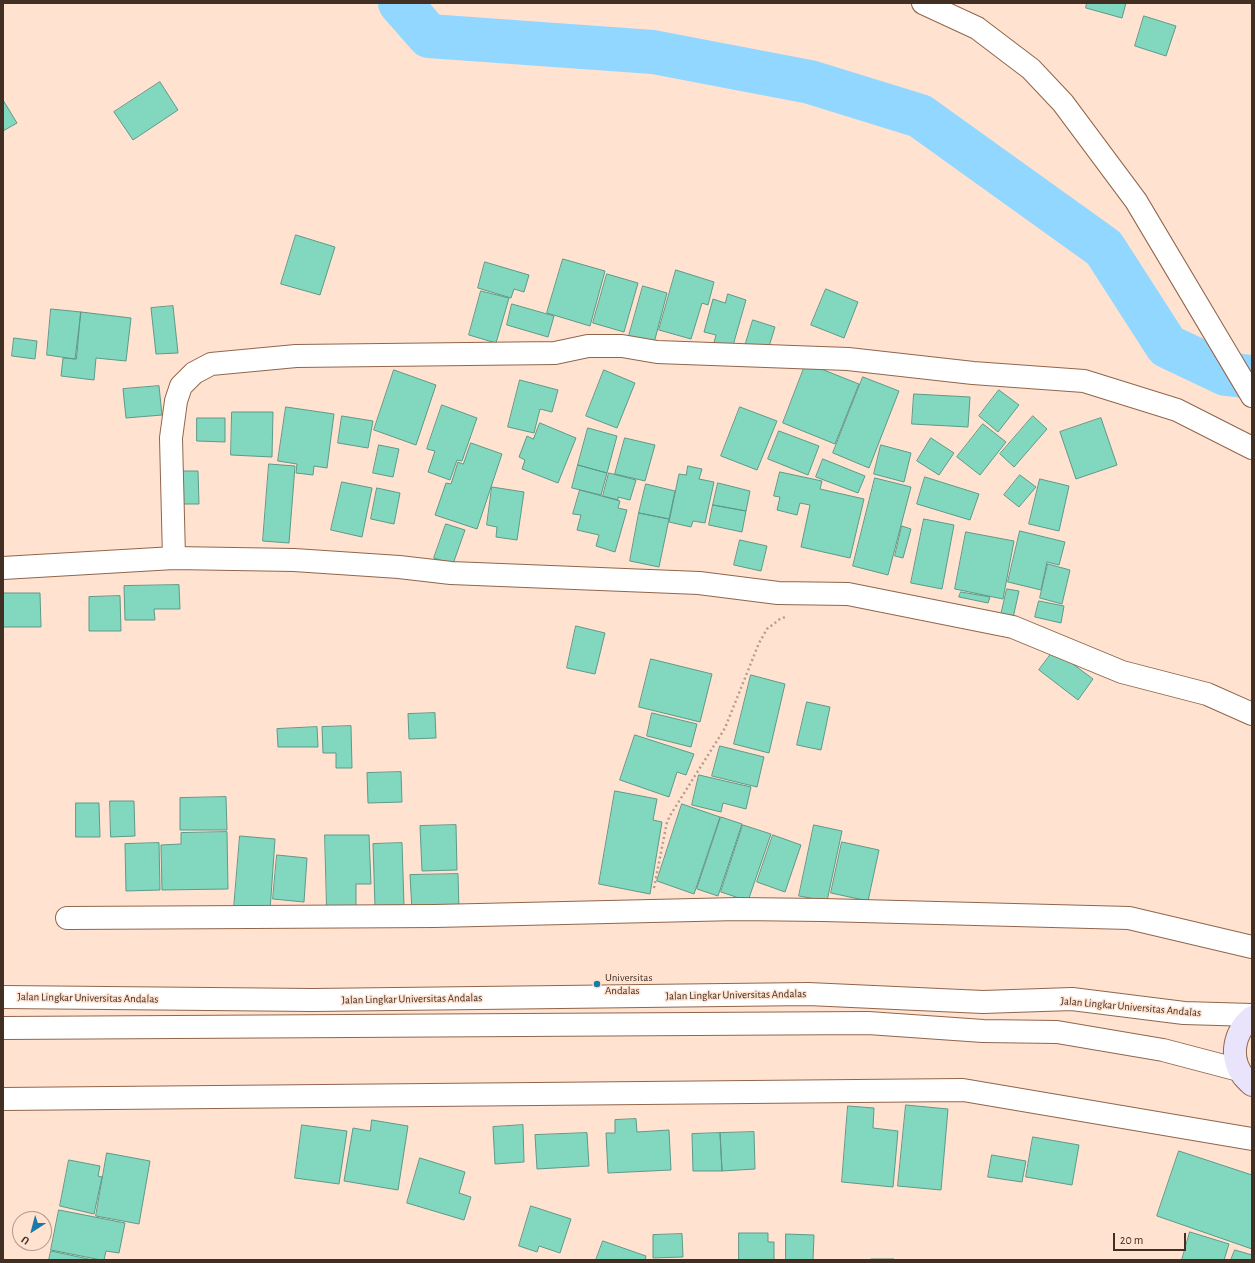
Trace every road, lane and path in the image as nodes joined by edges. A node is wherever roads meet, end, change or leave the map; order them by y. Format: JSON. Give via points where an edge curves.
{"nodes":[{"id":1,"x":923,"y":3,"type":"edge"},
{"id":2,"x":1252,"y":396,"type":"edge"},
{"id":3,"x":1252,"y":448,"type":"edge"},
{"id":4,"x":174,"y":558,"type":"junction"},
{"id":5,"x":3,"y":568,"type":"edge"},
{"id":6,"x":787,"y":617,"type":"dead end"},
{"id":7,"x":1252,"y":714,"type":"edge"},
{"id":8,"x":650,"y":912,"type":"junction"},
{"id":9,"x":67,"y":918,"type":"dead end"},
{"id":10,"x":1252,"y":947,"type":"edge"},
{"id":11,"x":3,"y":997,"type":"edge"},
{"id":12,"x":1252,"y":1016,"type":"edge"},
{"id":13,"x":3,"y":1028,"type":"edge"},
{"id":14,"x":1245,"y":1077,"type":"edge"},
{"id":15,"x":3,"y":1099,"type":"edge"},
{"id":16,"x":1252,"y":1139,"type":"edge"}],
"edges":[{"from":1,"to":2,"type":"street","via":[[977,28],[1031,69],[1064,103],[1136,201]]},
{"from":3,"to":4,"type":"street","via":[[1177,410],[1084,381],[973,374],[848,359],[657,352],[622,346],[588,346],[555,353],[296,356],[212,364],[194,373],[181,386],[176,401],[171,438]]},
{"from":4,"to":5,"type":"street"},
{"from":4,"to":7,"type":"street","via":[[294,560],[451,573],[699,583],[778,593],[848,594],[1013,627],[1122,672],[1207,694]]},
{"from":6,"to":8,"type":"path","via":[[767,629],[725,728],[671,814]]},
{"from":8,"to":9,"type":"street"},
{"from":8,"to":10,"type":"street","via":[[738,909],[1129,918]]},
{"from":11,"to":12,"type":"street","name":"Jalan Lingkar Universitas Andalas","via":[[313,1000],[808,994],[983,1002],[1072,999],[1184,1013]]},
{"from":12,"to":14,"type":"main road","via":[[1238,1034],[1235,1045],[1235,1058]]},
{"from":13,"to":14,"type":"street","via":[[868,1023],[1057,1032],[1163,1050]]},
{"from":15,"to":16,"type":"street","via":[[963,1090]]}]}
